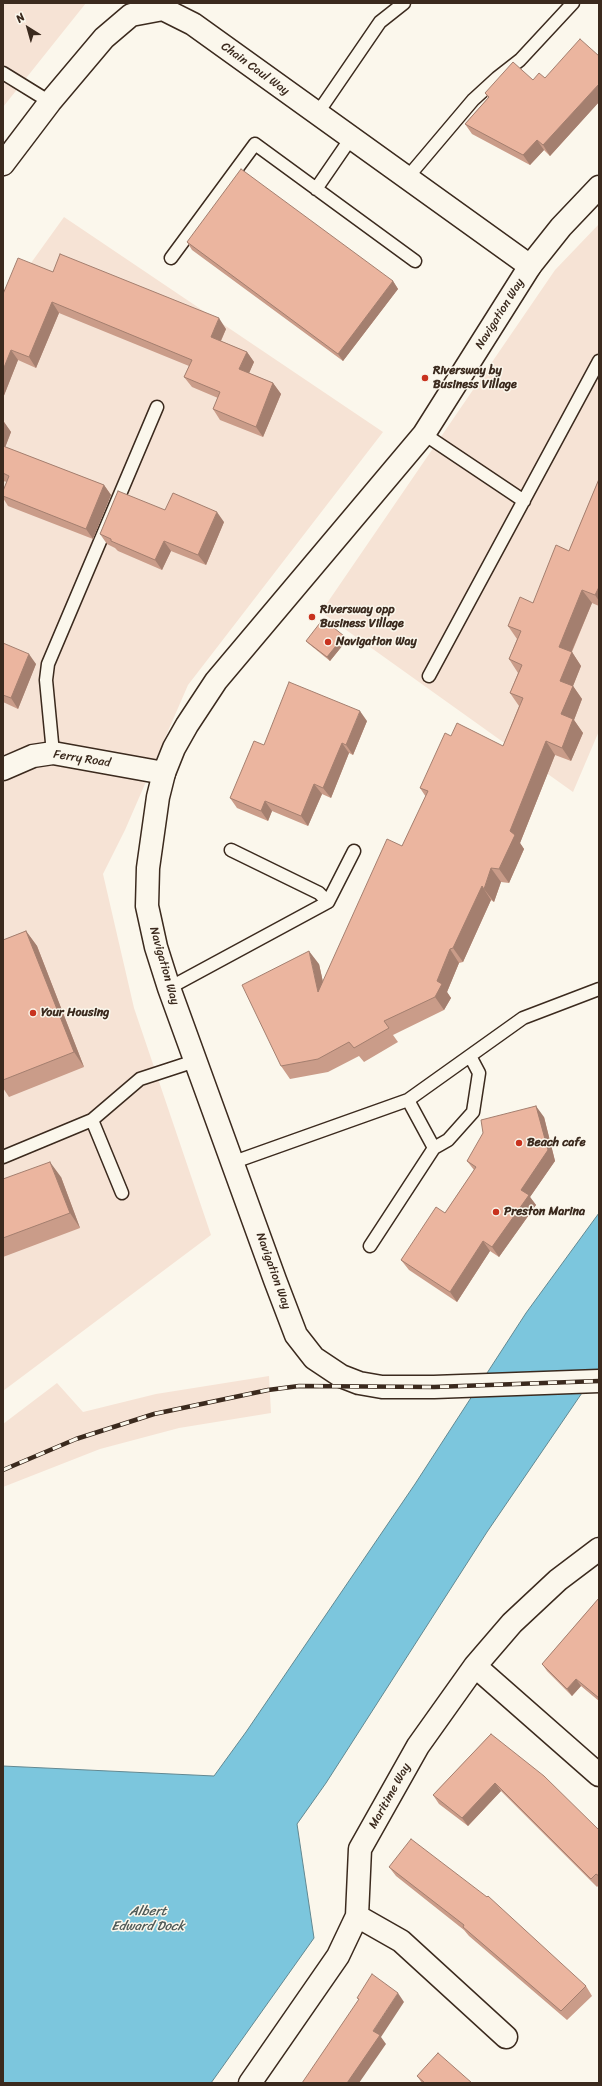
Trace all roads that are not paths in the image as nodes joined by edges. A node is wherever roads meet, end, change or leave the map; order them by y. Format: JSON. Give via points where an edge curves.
{"nodes":[{"id":1,"x":404,"y":3,"type":"edge"},
{"id":2,"x":573,"y":3,"type":"edge"},
{"id":3,"x":163,"y":6,"type":"edge"},
{"id":4,"x":3,"y":73,"type":"edge"},
{"id":5,"x":50,"y":102,"type":"junction"},
{"id":6,"x":317,"y":114,"type":"junction"},
{"id":7,"x":351,"y":138,"type":"junction"},
{"id":8,"x":3,"y":164,"type":"edge"},
{"id":9,"x":407,"y":178,"type":"junction"},
{"id":10,"x":599,"y":187,"type":"edge"},
{"id":11,"x":316,"y":189,"type":"junction"},
{"id":12,"x":171,"y":258,"type":"dead end"},
{"id":13,"x":414,"y":261,"type":"dead end"},
{"id":14,"x":530,"y":266,"type":"junction"},
{"id":15,"x":599,"y":361,"type":"edge"},
{"id":16,"x":157,"y":407,"type":"dead end"},
{"id":17,"x":424,"y":434,"type":"junction"},
{"id":18,"x":524,"y":501,"type":"junction"},
{"id":19,"x":429,"y":676,"type":"dead end"},
{"id":20,"x":53,"y":753,"type":"junction"},
{"id":21,"x":3,"y":769,"type":"edge"},
{"id":22,"x":164,"y":773,"type":"junction"},
{"id":23,"x":231,"y":850,"type":"dead end"},
{"id":24,"x":354,"y":850,"type":"dead end"},
{"id":25,"x":328,"y":902,"type":"junction"},
{"id":26,"x":169,"y":988,"type":"junction"},
{"id":27,"x":599,"y":989,"type":"edge"},
{"id":28,"x":470,"y":1056,"type":"junction"},
{"id":29,"x":195,"y":1061,"type":"junction"},
{"id":30,"x":408,"y":1100,"type":"junction"},
{"id":31,"x":92,"y":1120,"type":"junction"},
{"id":32,"x":434,"y":1148,"type":"junction"},
{"id":33,"x":3,"y":1158,"type":"edge"},
{"id":34,"x":234,"y":1162,"type":"junction"},
{"id":35,"x":122,"y":1193,"type":"dead end"},
{"id":36,"x":370,"y":1246,"type":"dead end"},
{"id":37,"x":599,"y":1381,"type":"edge"},
{"id":38,"x":599,"y":1549,"type":"edge"},
{"id":39,"x":475,"y":1666,"type":"junction"},
{"id":40,"x":599,"y":1775,"type":"edge"},
{"id":41,"x":357,"y":1916,"type":"junction"},
{"id":42,"x":506,"y":2037,"type":"dead end"},
{"id":43,"x":250,"y":2083,"type":"edge"}],
"edges":[{"from":1,"to":6,"type":"lane","via":[[380,22]]},
{"from":2,"to":9,"type":"lane","via":[[520,60],[473,100]]},
{"from":3,"to":5,"type":"street","name":"Chain Caul Way","via":[[131,15],[104,38]]},
{"from":3,"to":6,"type":"street","name":"Chain Caul Way","via":[[193,24]]},
{"from":4,"to":5,"type":"lane"},
{"from":5,"to":8,"type":"street","name":"Chain Caul Way"},
{"from":6,"to":7,"type":"street","name":"Chain Caul Way"},
{"from":7,"to":9,"type":"street","name":"Chain Caul Way"},
{"from":7,"to":11,"type":"lane"},
{"from":9,"to":14,"type":"street","name":"Chain Caul Way"},
{"from":10,"to":14,"type":"street","name":"Navigation Way","via":[[561,227]]},
{"from":11,"to":12,"type":"lane","via":[[255,144]]},
{"from":11,"to":13,"type":"lane"},
{"from":14,"to":17,"type":"street","name":"Navigation Way"},
{"from":15,"to":18,"type":"lane"},
{"from":16,"to":20,"type":"lane","via":[[48,664],[46,680]]},
{"from":17,"to":18,"type":"lane"},
{"from":17,"to":22,"type":"street","name":"Navigation Way","via":[[216,681],[187,725]]},
{"from":18,"to":19,"type":"lane"},
{"from":20,"to":21,"type":"street","name":"Ferry Road","via":[[33,756]]},
{"from":20,"to":22,"type":"street","name":"Ferry Road"},
{"from":22,"to":26,"type":"street","name":"Navigation Way","via":[[152,826],[148,906],[156,947]]},
{"from":23,"to":25,"type":"lane","via":[[319,893]]},
{"from":24,"to":25,"type":"lane"},
{"from":25,"to":26,"type":"lane"},
{"from":26,"to":29,"type":"street","name":"Navigation Way"},
{"from":27,"to":28,"type":"lane","via":[[523,1018]]},
{"from":28,"to":30,"type":"lane"},
{"from":28,"to":32,"type":"lane","via":[[479,1073],[472,1112],[448,1140]]},
{"from":29,"to":31,"type":"lane","via":[[140,1079]]},
{"from":29,"to":34,"type":"street","name":"Navigation Way"},
{"from":30,"to":32,"type":"lane"},
{"from":30,"to":34,"type":"lane"},
{"from":31,"to":33,"type":"lane"},
{"from":31,"to":35,"type":"lane"},
{"from":32,"to":36,"type":"lane"},
{"from":34,"to":37,"type":"street","name":"Navigation Way","via":[[296,1335],[314,1358],[341,1376],[359,1383],[382,1387],[434,1388]]},
{"from":38,"to":39,"type":"street","name":"Maritime Way","via":[[558,1580],[512,1624]]},
{"from":39,"to":40,"type":"street"},
{"from":39,"to":41,"type":"street","name":"Maritime Way","via":[[418,1746],[360,1849]]},
{"from":41,"to":42,"type":"street","via":[[401,1941]]},
{"from":41,"to":43,"type":"street","name":"Maritime Way","via":[[338,1956]]}]}
